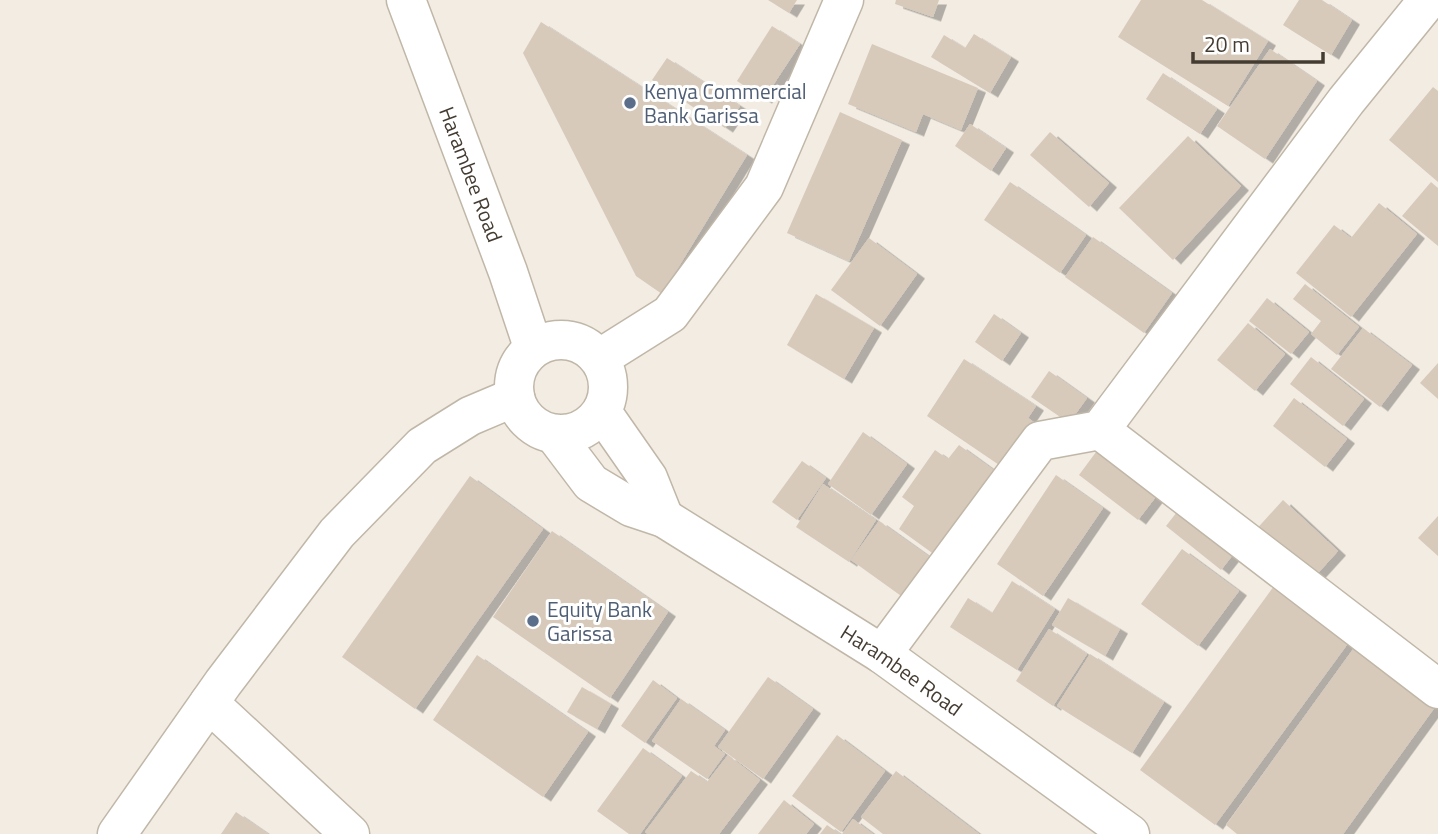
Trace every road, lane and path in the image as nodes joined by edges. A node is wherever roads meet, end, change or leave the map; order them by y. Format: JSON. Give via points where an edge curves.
{"nodes":[{"id":1,"x":406,"y":0,"type":"edge"},
{"id":2,"x":844,"y":0,"type":"edge"},
{"id":3,"x":1429,"y":0,"type":"edge"},
{"id":4,"x":533,"y":348,"type":"junction"},
{"id":5,"x":600,"y":358,"type":"junction"},
{"id":6,"x":515,"y":397,"type":"junction"},
{"id":7,"x":602,"y":412,"type":"junction"},
{"id":8,"x":1100,"y":430,"type":"junction"},
{"id":9,"x":554,"y":434,"type":"junction"},
{"id":10,"x":664,"y":518,"type":"junction"},
{"id":11,"x":882,"y":654,"type":"junction"},
{"id":12,"x":1438,"y":690,"type":"edge"},
{"id":13,"x":209,"y":703,"type":"junction"},
{"id":14,"x":117,"y":834,"type":"edge"},
{"id":15,"x":350,"y":834,"type":"edge"},
{"id":16,"x":1130,"y":834,"type":"edge"}],
"edges":[{"from":1,"to":4,"type":"street","name":"Harambee Road"},
{"from":2,"to":5,"type":"street","via":[[764,187],[670,314]]},
{"from":3,"to":8,"type":"street","via":[[1346,101]]},
{"from":4,"to":5,"type":"street","via":[[550,340],[568,340],[586,346]]},
{"from":4,"to":6,"type":"street","via":[[520,361]]},
{"from":5,"to":7,"type":"street","via":[[609,394]]},
{"from":6,"to":9,"type":"street","via":[[536,428]]},
{"from":6,"to":13,"type":"street","via":[[470,416],[422,446],[337,533]]},
{"from":7,"to":9,"type":"street","via":[[590,426]]},
{"from":7,"to":10,"type":"street","via":[[648,478]]},
{"from":8,"to":11,"type":"street","via":[[1040,441]]},
{"from":8,"to":12,"type":"street"},
{"from":9,"to":10,"type":"street","name":"Harambee Road","via":[[591,483],[631,507]]},
{"from":10,"to":11,"type":"street","name":"Harambee Road"},
{"from":11,"to":16,"type":"street","name":"Harambee Road"},
{"from":13,"to":14,"type":"street"},
{"from":13,"to":15,"type":"street"}]}
